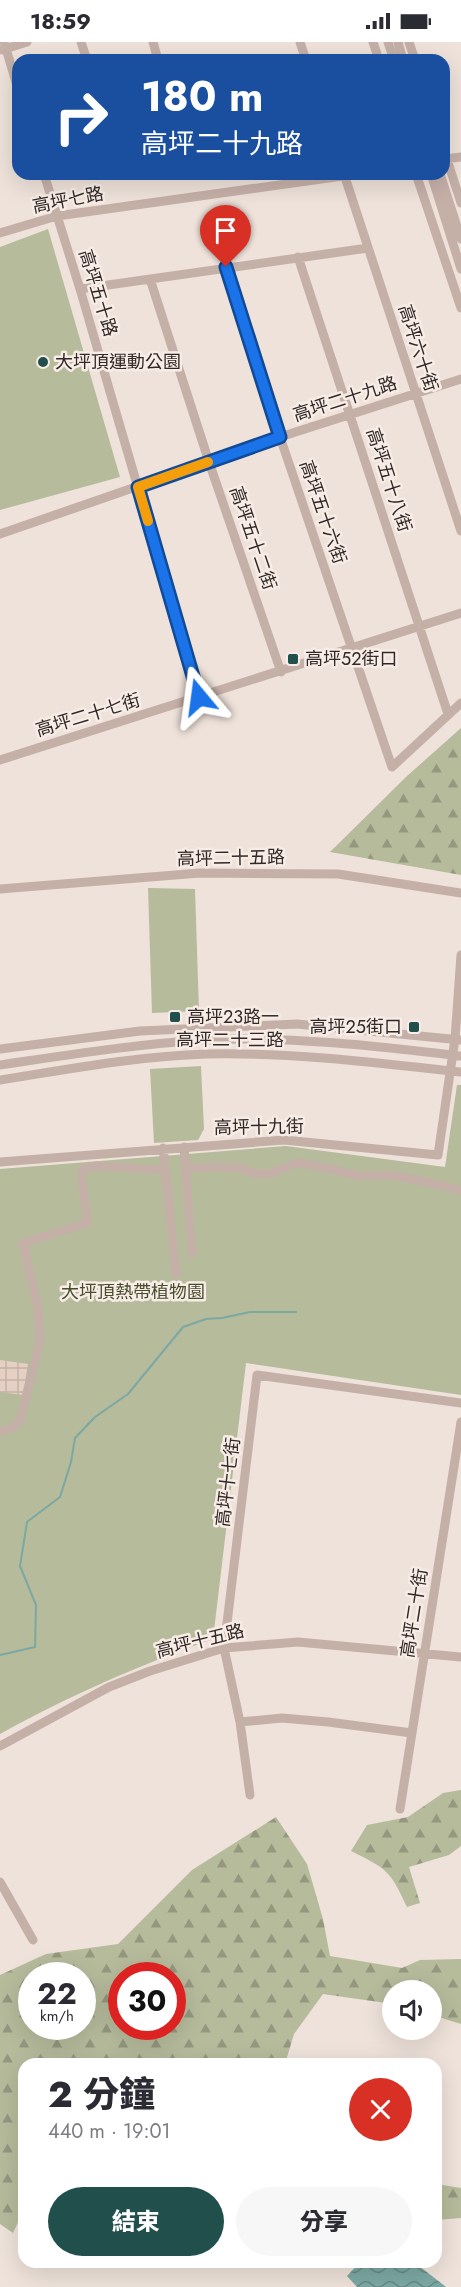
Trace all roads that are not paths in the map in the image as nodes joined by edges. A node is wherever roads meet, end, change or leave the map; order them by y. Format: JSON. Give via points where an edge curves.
{"nodes":[{"id":1,"x":27,"y":42,"type":"edge"},
{"id":2,"x":3,"y":47,"type":"edge"},
{"id":3,"x":12,"y":72,"type":"edge"},
{"id":4,"x":450,"y":171,"type":"edge"},
{"id":5,"x":46,"y":180,"type":"edge"},
{"id":6,"x":309,"y":180,"type":"edge"},
{"id":7,"x":346,"y":180,"type":"edge"},
{"id":8,"x":418,"y":180,"type":"edge"},
{"id":9,"x":433,"y":180,"type":"edge"},
{"id":10,"x":442,"y":180,"type":"edge"},
{"id":11,"x":461,"y":203,"type":"edge"},
{"id":12,"x":57,"y":216,"type":"junction"},
{"id":13,"x":0,"y":233,"type":"edge"},
{"id":14,"x":461,"y":239,"type":"edge"},
{"id":15,"x":368,"y":248,"type":"junction"},
{"id":16,"x":298,"y":257,"type":"junction"},
{"id":17,"x":226,"y":267,"type":"junction"},
{"id":18,"x":461,"y":269,"type":"edge"},
{"id":19,"x":150,"y":279,"type":"junction"},
{"id":20,"x":80,"y":289,"type":"junction"},
{"id":21,"x":461,"y":308,"type":"edge"},
{"id":22,"x":461,"y":379,"type":"edge"},
{"id":23,"x":416,"y":394,"type":"junction"},
{"id":24,"x":350,"y":415,"type":"junction"},
{"id":25,"x":280,"y":437,"type":"junction"},
{"id":26,"x":209,"y":462,"type":"junction"},
{"id":27,"x":138,"y":487,"type":"junction"},
{"id":28,"x":461,"y":531,"type":"edge"},
{"id":29,"x":0,"y":534,"type":"edge"},
{"id":30,"x":461,"y":613,"type":"edge"},
{"id":31,"x":420,"y":627,"type":"junction"},
{"id":32,"x":352,"y":649,"type":"junction"},
{"id":33,"x":281,"y":672,"type":"junction"},
{"id":34,"x":199,"y":697,"type":"junction"},
{"id":35,"x":461,"y":703,"type":"edge"},
{"id":36,"x":448,"y":714,"type":"junction"},
{"id":37,"x":0,"y":760,"type":"edge"},
{"id":38,"x":0,"y":889,"type":"edge"},
{"id":39,"x":461,"y":893,"type":"edge"},
{"id":40,"x":461,"y":955,"type":"edge"},
{"id":41,"x":458,"y":1040,"type":"edge"},
{"id":42,"x":0,"y":1049,"type":"edge"},
{"id":43,"x":457,"y":1056,"type":"edge"},
{"id":44,"x":0,"y":1065,"type":"edge"},
{"id":45,"x":450,"y":1071,"type":"junction"},
{"id":46,"x":461,"y":1072,"type":"edge"},
{"id":47,"x":0,"y":1080,"type":"edge"},
{"id":48,"x":184,"y":1147,"type":"junction"},
{"id":49,"x":163,"y":1149,"type":"junction"},
{"id":50,"x":0,"y":1162,"type":"edge"},
{"id":51,"x":186,"y":1168,"type":"junction"},
{"id":52,"x":165,"y":1170,"type":"junction"},
{"id":53,"x":461,"y":1190,"type":"edge"},
{"id":54,"x":192,"y":1253,"type":"dead end"},
{"id":55,"x":176,"y":1274,"type":"dead end"},
{"id":56,"x":461,"y":1403,"type":"edge"},
{"id":57,"x":461,"y":1422,"type":"edge"},
{"id":58,"x":0,"y":1432,"type":"edge"},
{"id":59,"x":224,"y":1648,"type":"junction"},
{"id":60,"x":424,"y":1653,"type":"junction"},
{"id":61,"x":461,"y":1657,"type":"edge"},
{"id":62,"x":240,"y":1722,"type":"junction"},
{"id":63,"x":412,"y":1733,"type":"junction"},
{"id":64,"x":0,"y":1746,"type":"edge"},
{"id":65,"x":250,"y":1795,"type":"dead end"},
{"id":66,"x":400,"y":1809,"type":"dead end"},
{"id":67,"x":0,"y":1882,"type":"edge"},
{"id":68,"x":33,"y":1940,"type":"dead end"}],
"edges":[{"from":1,"to":2,"type":"street"},
{"from":2,"to":3,"type":"street"},
{"from":4,"to":11,"type":"street"},
{"from":5,"to":12,"type":"street","name":"高坪五十路"},
{"from":6,"to":12,"type":"street","name":"高坪七路"},
{"from":7,"to":15,"type":"street","name":"高坪六十街"},
{"from":8,"to":21,"type":"street"},
{"from":9,"to":18,"type":"street"},
{"from":10,"to":14,"type":"street"},
{"from":12,"to":13,"type":"street","name":"高坪七路"},
{"from":12,"to":20,"type":"street","name":"高坪五十路"},
{"from":15,"to":16,"type":"street"},
{"from":15,"to":23,"type":"street","name":"高坪六十街"},
{"from":16,"to":17,"type":"street"},
{"from":16,"to":24,"type":"street","name":"高坪五十八街"},
{"from":17,"to":19,"type":"street"},
{"from":17,"to":25,"type":"street","name":"高坪五十六街"},
{"from":19,"to":20,"type":"street"},
{"from":19,"to":26,"type":"street","name":"高坪五十二街"},
{"from":20,"to":27,"type":"street","name":"高坪五十路"},
{"from":22,"to":23,"type":"street","name":"高坪二十九路"},
{"from":23,"to":24,"type":"street","name":"高坪二十九路"},
{"from":23,"to":28,"type":"street","name":"高坪六十街"},
{"from":24,"to":25,"type":"street","name":"高坪二十九路"},
{"from":24,"to":31,"type":"street","name":"高坪五十八街"},
{"from":25,"to":26,"type":"street","name":"高坪二十九路"},
{"from":25,"to":32,"type":"street","name":"高坪五十六街"},
{"from":26,"to":27,"type":"street","name":"高坪二十九路"},
{"from":26,"to":33,"type":"street","name":"高坪五十二街"},
{"from":27,"to":29,"type":"street","name":"高坪二十九路"},
{"from":27,"to":34,"type":"street","name":"高坪五十路"},
{"from":30,"to":31,"type":"street","name":"高坪二十七街"},
{"from":31,"to":32,"type":"street","name":"高坪二十七街"},
{"from":31,"to":36,"type":"street","name":"高坪五十八街"},
{"from":32,"to":33,"type":"street","name":"高坪二十七街"},
{"from":32,"to":36,"type":"street","name":"高坪五十六街","via":[[392,767]]},
{"from":33,"to":34,"type":"street","name":"高坪二十七街"},
{"from":34,"to":37,"type":"street","name":"高坪二十七街"},
{"from":35,"to":36,"type":"street"},
{"from":38,"to":39,"type":"street","name":"高坪二十五路","via":[[200,873],[338,874]]},
{"from":40,"to":41,"type":"street"},
{"from":41,"to":42,"type":"street","name":"高坪二十三路","via":[[297,1024],[140,1031]]},
{"from":41,"to":43,"type":"street","name":"高坪十九街"},
{"from":43,"to":44,"type":"street","name":"高坪二十三路","via":[[295,1040],[207,1040],[141,1044]]},
{"from":43,"to":45,"type":"street","name":"高坪十九街"},
{"from":45,"to":46,"type":"street","name":"高坪二十三路"},
{"from":45,"to":47,"type":"street","name":"高坪二十三路","via":[[291,1056],[208,1054],[142,1058]]},
{"from":45,"to":48,"type":"street","name":"高坪十九街","via":[[438,1155],[284,1140]]},
{"from":48,"to":49,"type":"street","name":"高坪十九街"},
{"from":48,"to":51,"type":"street"},
{"from":49,"to":50,"type":"street","name":"高坪十九街"},
{"from":49,"to":52,"type":"street"},
{"from":51,"to":53,"type":"street","via":[[233,1167],[256,1174],[295,1163],[360,1176],[394,1175]]},
{"from":51,"to":54,"type":"street"},
{"from":52,"to":55,"type":"street"},
{"from":52,"to":58,"type":"street","via":[[96,1166],[82,1170],[80,1183],[87,1223],[23,1243],[38,1309],[39,1341],[20,1421]]},
{"from":56,"to":59,"type":"street","name":"高坪十七街","via":[[257,1375]]},
{"from":57,"to":60,"type":"street","name":"高坪二十街"},
{"from":59,"to":60,"type":"street","name":"高坪十五路","via":[[298,1642]]},
{"from":59,"to":62,"type":"street","name":"高坪十七街"},
{"from":59,"to":64,"type":"street","name":"高坪十五路","via":[[108,1687]]},
{"from":60,"to":61,"type":"street","name":"高坪十五路"},
{"from":60,"to":63,"type":"street","name":"高坪二十街"},
{"from":62,"to":63,"type":"street","via":[[282,1718]]},
{"from":62,"to":65,"type":"street","name":"高坪十七街"},
{"from":63,"to":66,"type":"street","name":"高坪二十街"},
{"from":67,"to":68,"type":"street"}]}
